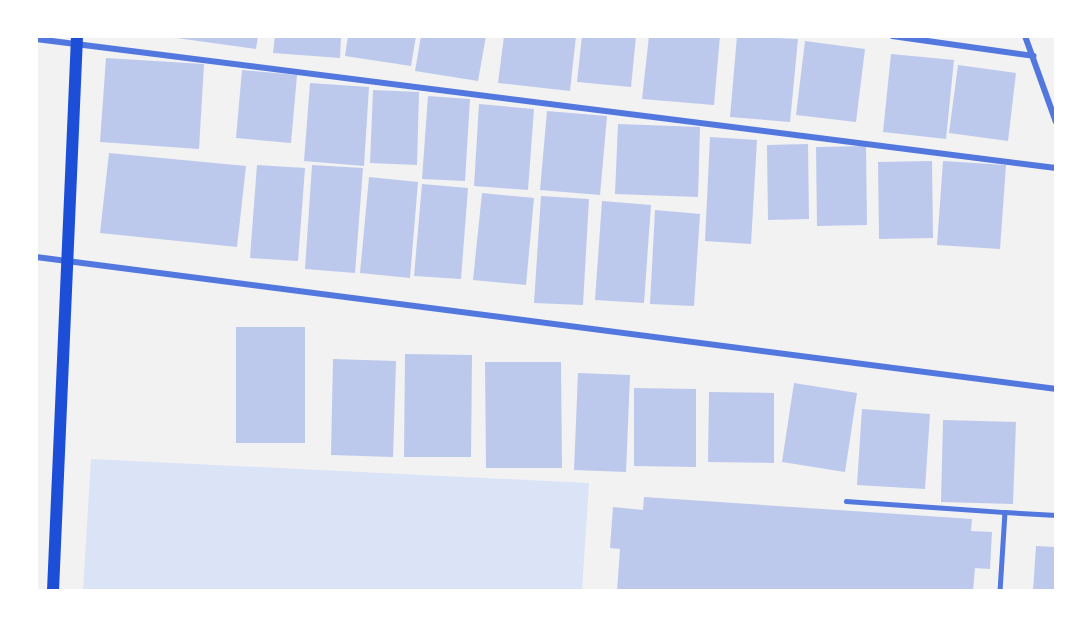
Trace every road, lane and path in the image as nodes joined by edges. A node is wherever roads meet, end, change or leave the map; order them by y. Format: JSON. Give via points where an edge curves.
{"nodes":[{"id":1,"x":892,"y":36,"type":"edge"},
{"id":2,"x":1025,"y":36,"type":"edge"},
{"id":3,"x":36,"y":39,"type":"edge"},
{"id":4,"x":77,"y":39,"type":"edge"},
{"id":5,"x":1034,"y":56,"type":"junction"},
{"id":6,"x":1056,"y":122,"type":"edge"},
{"id":7,"x":1056,"y":168,"type":"edge"},
{"id":8,"x":36,"y":257,"type":"edge"},
{"id":9,"x":68,"y":261,"type":"junction"},
{"id":10,"x":1056,"y":389,"type":"edge"},
{"id":11,"x":846,"y":501,"type":"dead end"},
{"id":12,"x":1005,"y":512,"type":"junction"},
{"id":13,"x":1056,"y":515,"type":"edge"},
{"id":14,"x":53,"y":591,"type":"edge"},
{"id":15,"x":1000,"y":591,"type":"edge"}],
"edges":[{"from":1,"to":5,"type":"street"},
{"from":2,"to":5,"type":"street"},
{"from":3,"to":4,"type":"street"},
{"from":4,"to":7,"type":"street"},
{"from":4,"to":9,"type":"main road"},
{"from":5,"to":6,"type":"street"},
{"from":8,"to":9,"type":"street"},
{"from":9,"to":10,"type":"street"},
{"from":9,"to":14,"type":"main road"},
{"from":11,"to":12,"type":"lane"},
{"from":12,"to":13,"type":"lane"},
{"from":12,"to":15,"type":"lane"}]}
